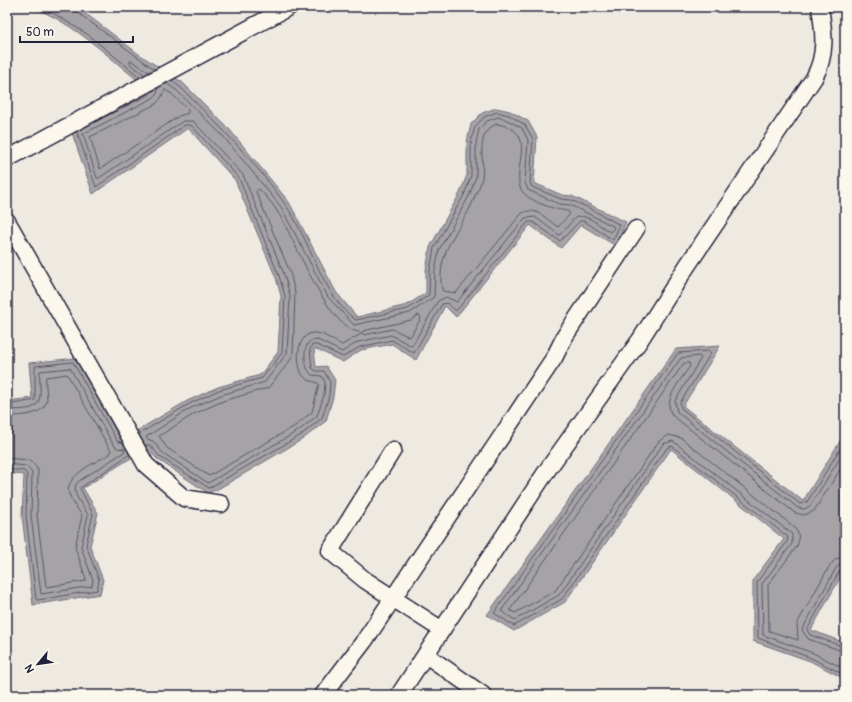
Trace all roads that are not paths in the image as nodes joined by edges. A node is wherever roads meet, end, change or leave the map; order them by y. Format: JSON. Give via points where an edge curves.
{"nodes":[{"id":1,"x":289,"y":7,"type":"edge"},
{"id":2,"x":820,"y":7,"type":"edge"},
{"id":3,"x":7,"y":159,"type":"edge"},
{"id":4,"x":7,"y":221,"type":"edge"},
{"id":5,"x":636,"y":229,"type":"dead end"},
{"id":6,"x":393,"y":450,"type":"dead end"},
{"id":7,"x":221,"y":504,"type":"dead end"},
{"id":8,"x":392,"y":598,"type":"junction"},
{"id":9,"x":442,"y":630,"type":"junction"},
{"id":10,"x":426,"y":655,"type":"junction"},
{"id":11,"x":323,"y":695,"type":"edge"},
{"id":12,"x":399,"y":695,"type":"edge"},
{"id":13,"x":483,"y":695,"type":"edge"}],
"edges":[{"from":1,"to":3,"type":"street"},
{"from":2,"to":9,"type":"street","via":[[823,58],[814,78],[640,340],[548,469]]},
{"from":4,"to":7,"type":"street","via":[[146,465],[184,498]]},
{"from":5,"to":8,"type":"street","via":[[565,336],[549,365]]},
{"from":6,"to":8,"type":"street","via":[[330,551]]},
{"from":8,"to":9,"type":"street"},
{"from":8,"to":11,"type":"street","via":[[365,640]]},
{"from":9,"to":10,"type":"street"},
{"from":10,"to":12,"type":"street"},
{"from":10,"to":13,"type":"street"}]}
